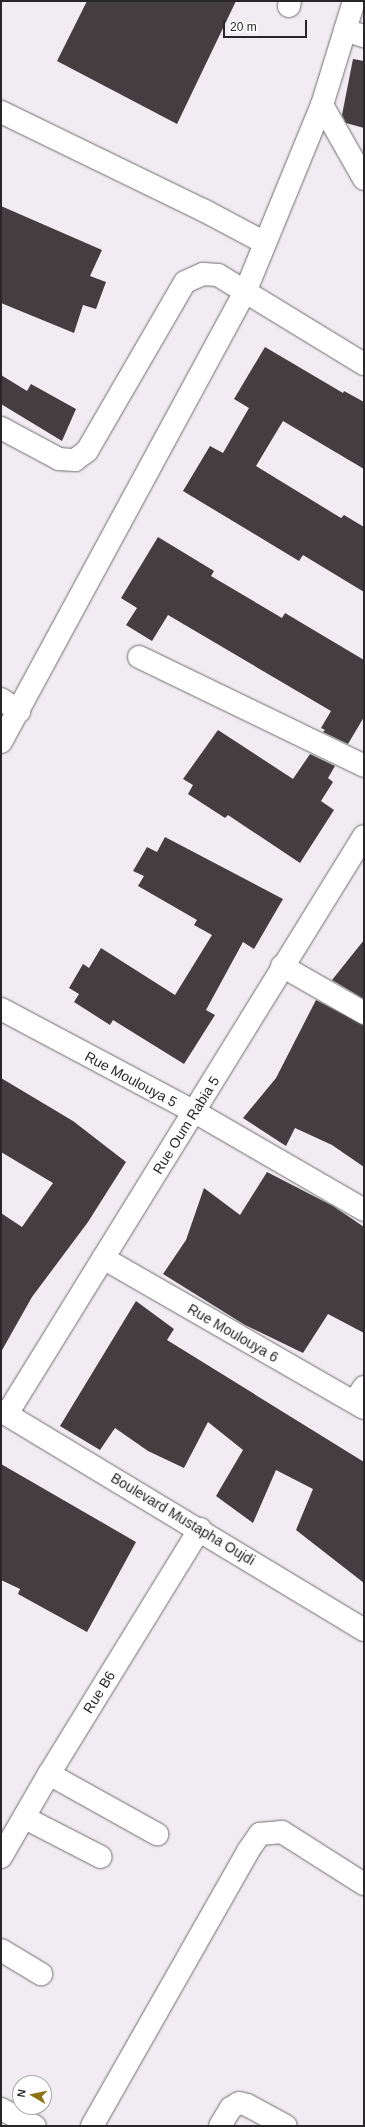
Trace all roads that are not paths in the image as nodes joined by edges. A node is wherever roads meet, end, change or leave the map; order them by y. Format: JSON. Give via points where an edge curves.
{"nodes":[{"id":1,"x":354,"y":1,"type":"edge"},
{"id":2,"x":354,"y":33,"type":"edge"},
{"id":3,"x":322,"y":105,"type":"junction"},
{"id":4,"x":1,"y":112,"type":"edge"},
{"id":5,"x":364,"y":179,"type":"edge"},
{"id":6,"x":265,"y":243,"type":"junction"},
{"id":7,"x":246,"y":290,"type":"junction"},
{"id":8,"x":364,"y":364,"type":"edge"},
{"id":9,"x":1,"y":428,"type":"edge"},
{"id":10,"x":139,"y":657,"type":"dead end"},
{"id":11,"x":1,"y":699,"type":"edge"},
{"id":12,"x":19,"y":711,"type":"junction"},
{"id":13,"x":1,"y":742,"type":"edge"},
{"id":14,"x":364,"y":766,"type":"edge"},
{"id":15,"x":364,"y":836,"type":"edge"},
{"id":16,"x":282,"y":966,"type":"junction"},
{"id":17,"x":1,"y":1009,"type":"edge"},
{"id":18,"x":364,"y":1013,"type":"edge"},
{"id":19,"x":195,"y":1112,"type":"junction"},
{"id":20,"x":364,"y":1210,"type":"edge"},
{"id":21,"x":103,"y":1258,"type":"junction"},
{"id":22,"x":361,"y":1399,"type":"edge"},
{"id":23,"x":4,"y":1412,"type":"edge"},
{"id":24,"x":200,"y":1529,"type":"junction"},
{"id":25,"x":364,"y":1630,"type":"edge"},
{"id":26,"x":49,"y":1774,"type":"junction"},
{"id":27,"x":25,"y":1818,"type":"junction"},
{"id":28,"x":157,"y":1834,"type":"dead end"},
{"id":29,"x":101,"y":1856,"type":"dead end"},
{"id":30,"x":1,"y":1857,"type":"edge"},
{"id":31,"x":364,"y":1884,"type":"edge"},
{"id":32,"x":1,"y":1950,"type":"edge"},
{"id":33,"x":41,"y":1974,"type":"dead end"},
{"id":34,"x":3,"y":2114,"type":"edge"},
{"id":35,"x":35,"y":2126,"type":"edge"},
{"id":36,"x":92,"y":2126,"type":"edge"},
{"id":37,"x":220,"y":2126,"type":"edge"},
{"id":38,"x":286,"y":2126,"type":"edge"}],
"edges":[{"from":1,"to":2,"type":"street"},
{"from":2,"to":3,"type":"street"},
{"from":3,"to":5,"type":"street"},
{"from":3,"to":6,"type":"street"},
{"from":4,"to":6,"type":"street","via":[[203,210]]},
{"from":6,"to":7,"type":"street"},
{"from":7,"to":8,"type":"street"},
{"from":7,"to":9,"type":"street","via":[[218,275],[204,274],[185,282],[87,450],[75,460],[59,458]]},
{"from":7,"to":12,"type":"street"},
{"from":10,"to":14,"type":"street"},
{"from":11,"to":12,"type":"street"},
{"from":12,"to":13,"type":"street"},
{"from":15,"to":16,"type":"street","name":"Rue Oum Rabia 5"},
{"from":16,"to":18,"type":"street"},
{"from":16,"to":19,"type":"street","name":"Rue Oum Rabia 5"},
{"from":17,"to":19,"type":"street","name":"Rue Moulouya 5"},
{"from":19,"to":20,"type":"street","name":"Rue Moulouya 5"},
{"from":19,"to":21,"type":"street","name":"Rue Oum Rabia 5"},
{"from":21,"to":22,"type":"street","name":"Rue Moulouya 6"},
{"from":21,"to":23,"type":"street","name":"Rue Oum Rabia 5"},
{"from":23,"to":24,"type":"street","name":"Boulevard Mustapha Oujdi"},
{"from":24,"to":25,"type":"street","name":"Boulevard Mustapha Oujdi"},
{"from":24,"to":26,"type":"street","name":"Rue B6"},
{"from":26,"to":27,"type":"street","name":"Rue B6"},
{"from":26,"to":28,"type":"street"},
{"from":27,"to":29,"type":"street"},
{"from":27,"to":30,"type":"street","name":"Rue B6"},
{"from":31,"to":36,"type":"street","via":[[282,1832],[260,1834]]},
{"from":32,"to":33,"type":"street"},
{"from":34,"to":35,"type":"street"},
{"from":37,"to":38,"type":"street","via":[[231,2108],[239,2103]]}]}
